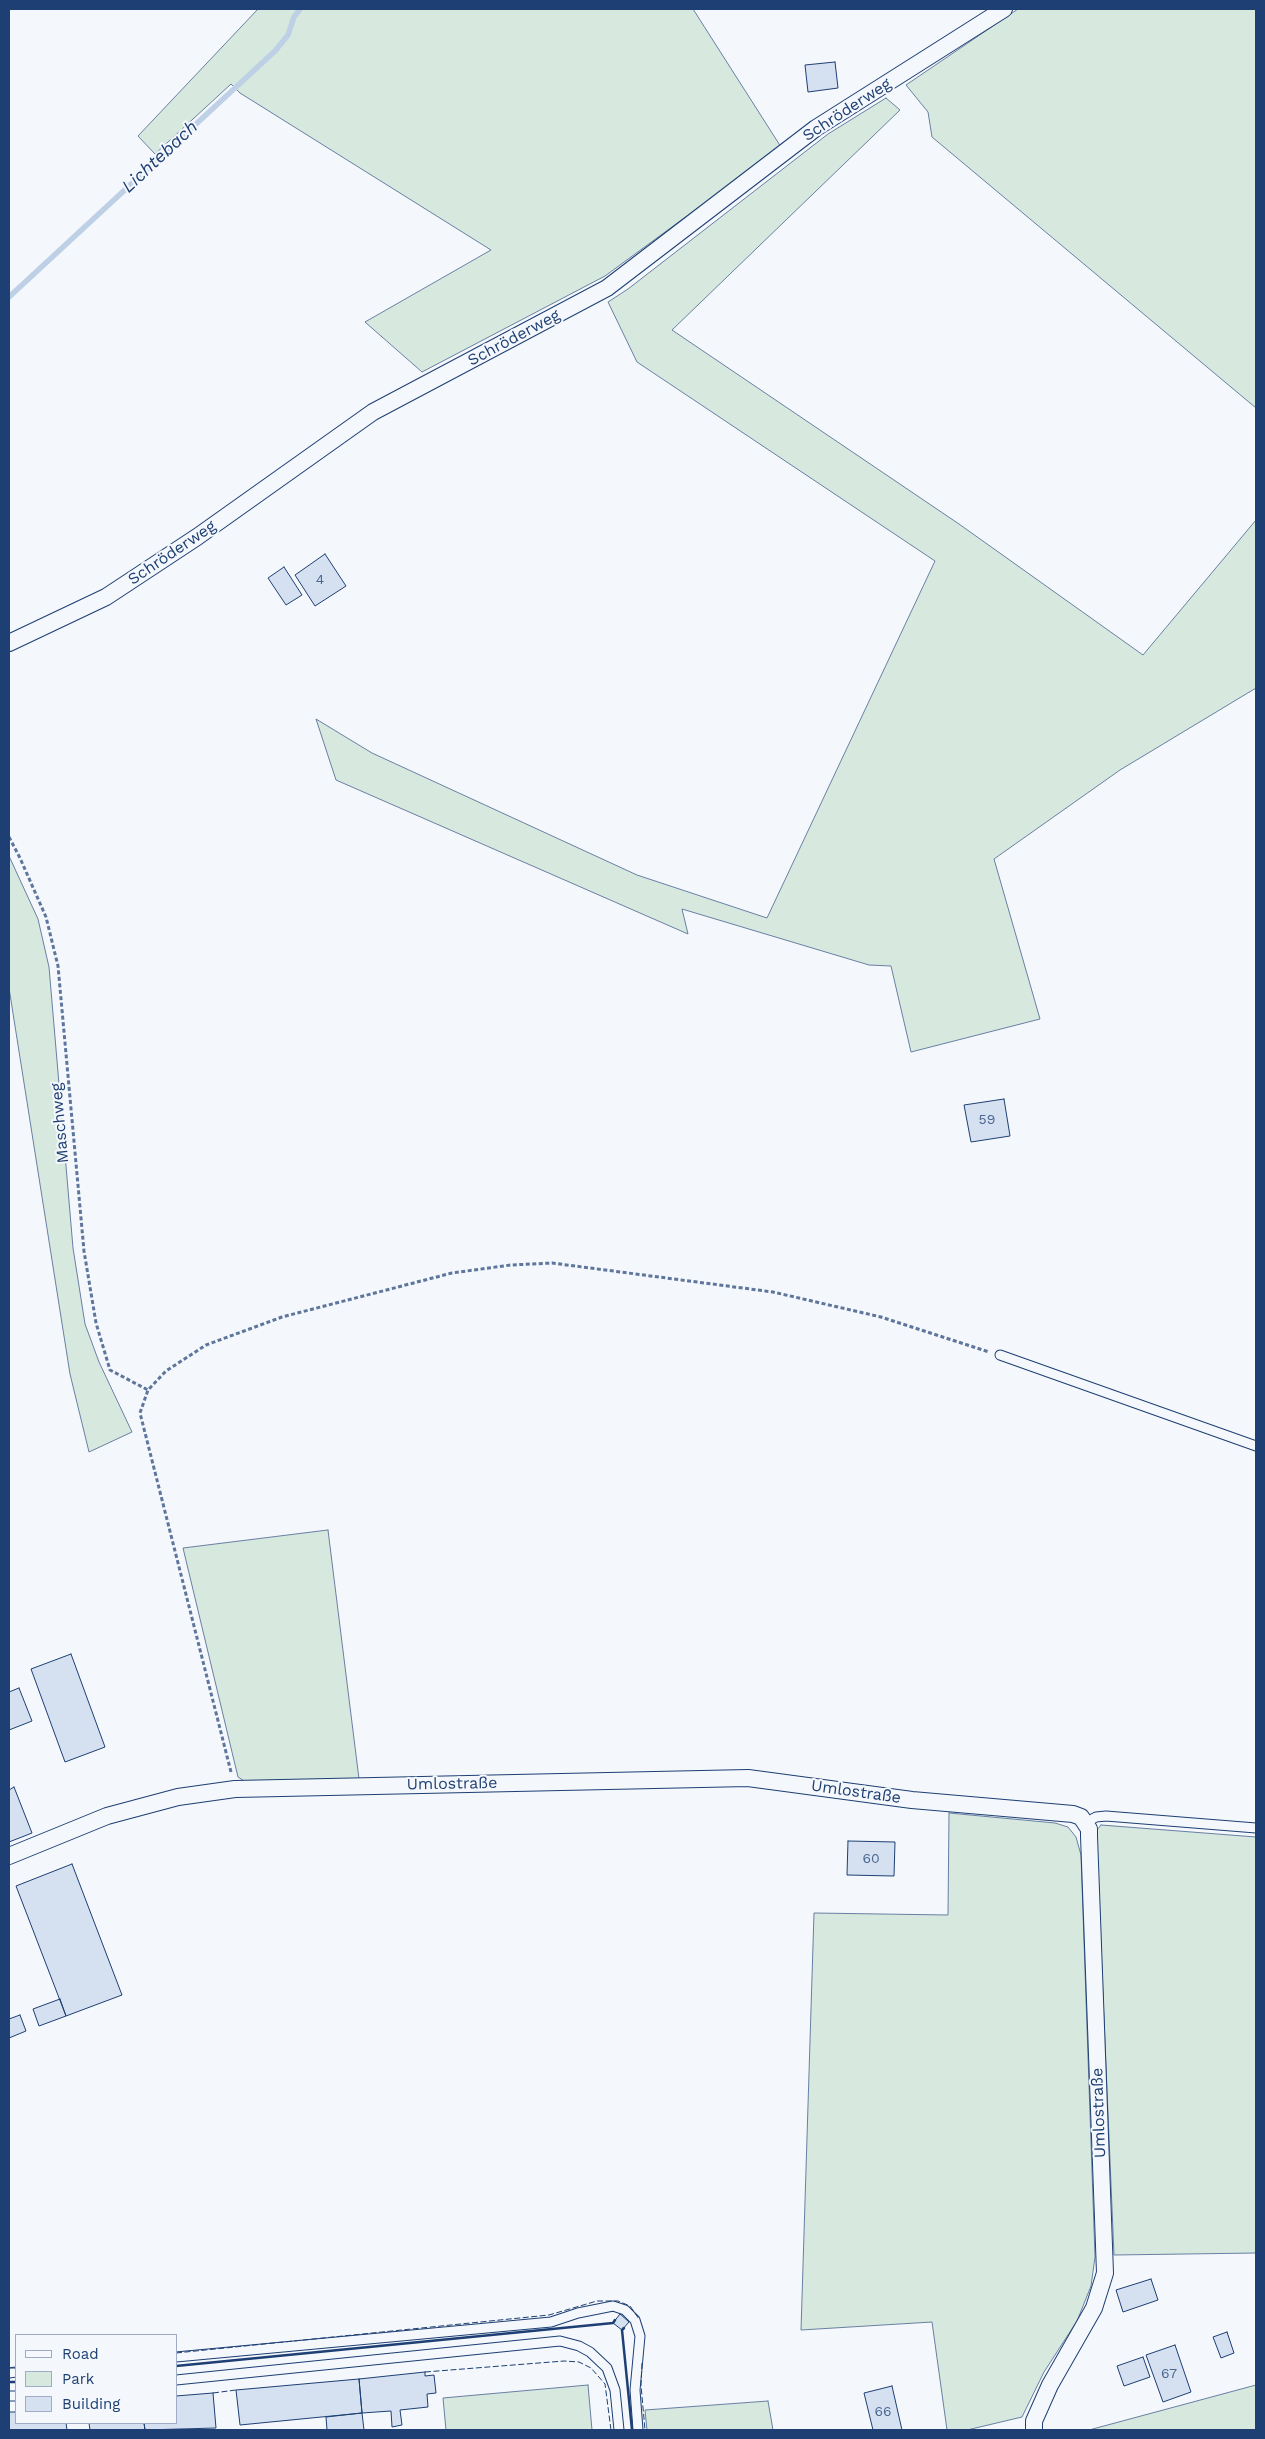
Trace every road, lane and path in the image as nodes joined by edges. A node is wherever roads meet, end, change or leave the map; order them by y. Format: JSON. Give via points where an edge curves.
{"nodes":[{"id":1,"x":1004,"y":9,"type":"edge"},
{"id":2,"x":9,"y":643,"type":"edge"},
{"id":3,"x":9,"y":837,"type":"edge"},
{"id":4,"x":1000,"y":1355,"type":"joint"},
{"id":5,"x":148,"y":1390,"type":"junction"},
{"id":6,"x":1256,"y":1446,"type":"edge"},
{"id":7,"x":235,"y":1789,"type":"junction"},
{"id":8,"x":1085,"y":1823,"type":"junction"},
{"id":9,"x":1256,"y":1828,"type":"edge"},
{"id":10,"x":9,"y":1856,"type":"edge"},
{"id":11,"x":178,"y":2357,"type":"edge"},
{"id":12,"x":178,"y":2380,"type":"edge"},
{"id":13,"x":619,"y":2430,"type":"edge"},
{"id":14,"x":638,"y":2430,"type":"edge"},
{"id":15,"x":1034,"y":2430,"type":"edge"}],
"edges":[{"from":1,"to":2,"type":"street","name":"Schröderweg","via":[[816,128],[608,288],[373,412],[198,537],[106,597]]},
{"from":3,"to":5,"type":"path","name":"Maschweg","via":[[46,917],[58,966],[84,1251],[96,1323],[110,1370]]},
{"from":4,"to":5,"type":"path","via":[[881,1317],[782,1294],[552,1263],[452,1273],[282,1317],[206,1345],[166,1371]]},
{"from":4,"to":6,"type":"lane"},
{"from":5,"to":7,"type":"path","via":[[140,1414]]},
{"from":7,"to":8,"type":"street","name":"Umlostraße","via":[[748,1778],[912,1800],[1073,1814]]},
{"from":7,"to":10,"type":"street","name":"Umlostraße","via":[[178,1797],[107,1816]]},
{"from":8,"to":9,"type":"lane","via":[[1106,1816]]},
{"from":8,"to":15,"type":"street","name":"Umlostraße","via":[[1089,1836],[1105,2273],[1094,2308],[1050,2385],[1034,2421]]},
{"from":11,"to":14,"type":"lane","via":[[551,2322],[612,2306],[625,2310],[635,2320],[640,2336],[635,2390]]},
{"from":12,"to":13,"type":"lane","via":[[560,2341],[590,2352],[607,2368],[615,2390]]}]}
